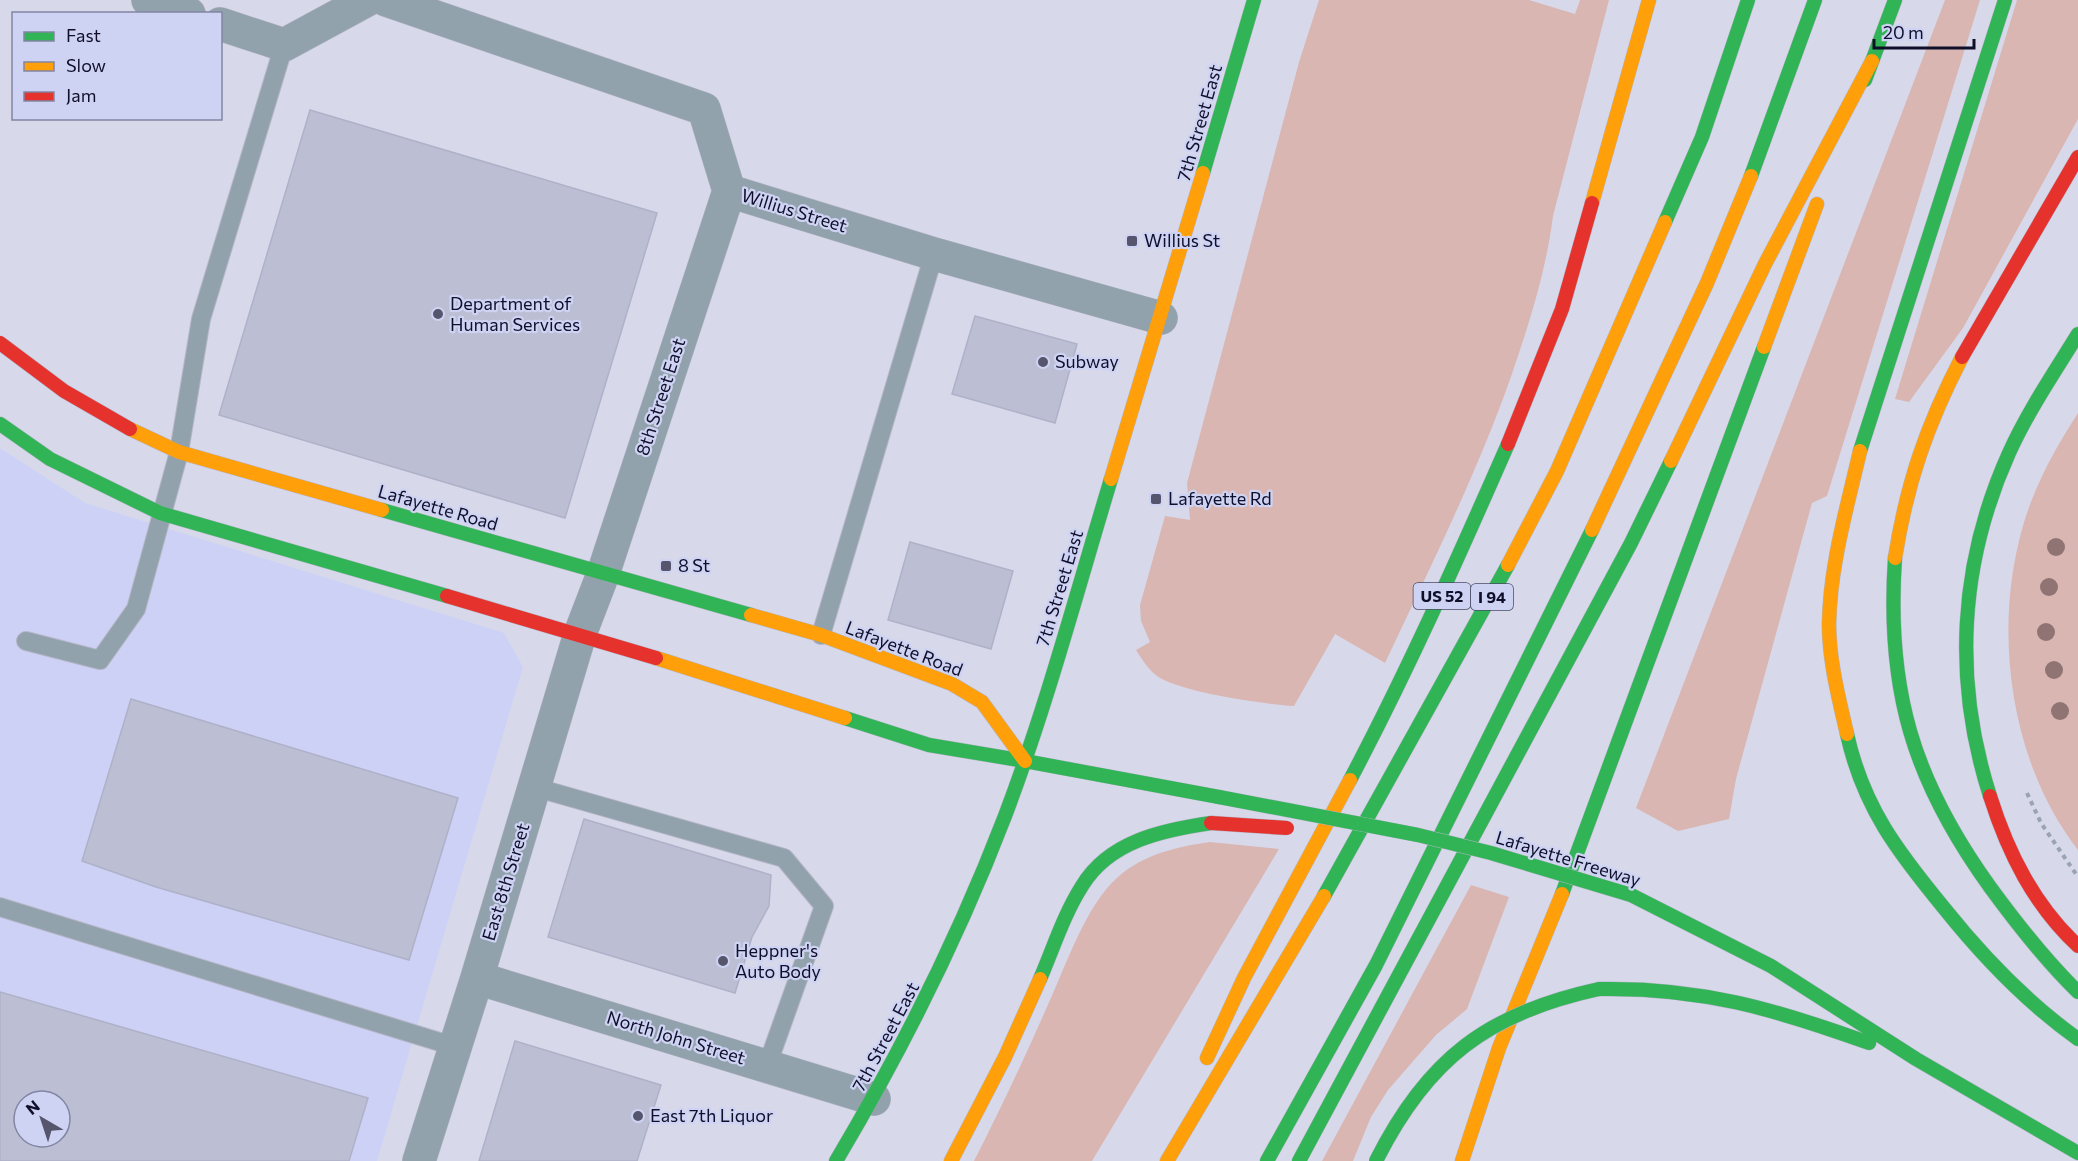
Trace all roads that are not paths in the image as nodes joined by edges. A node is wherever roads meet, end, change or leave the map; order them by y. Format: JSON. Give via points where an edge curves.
{"nodes":[{"id":1,"x":148,"y":0,"type":"edge"},
{"id":2,"x":367,"y":0,"type":"edge"},
{"id":3,"x":386,"y":0,"type":"edge"},
{"id":4,"x":1254,"y":0,"type":"edge"},
{"id":5,"x":1649,"y":0,"type":"edge"},
{"id":6,"x":1748,"y":0,"type":"edge"},
{"id":7,"x":1815,"y":0,"type":"edge"},
{"id":8,"x":1895,"y":0,"type":"edge"},
{"id":9,"x":2005,"y":0,"type":"edge"},
{"id":10,"x":183,"y":12,"type":"edge"},
{"id":11,"x":222,"y":25,"type":"edge"},
{"id":12,"x":284,"y":45,"type":"junction"},
{"id":13,"x":1872,"y":61,"type":"junction"},
{"id":14,"x":2078,"y":157,"type":"edge"},
{"id":15,"x":729,"y":191,"type":"junction"},
{"id":16,"x":934,"y":254,"type":"junction"},
{"id":17,"x":1161,"y":318,"type":"junction"},
{"id":18,"x":2078,"y":334,"type":"edge"},
{"id":19,"x":0,"y":343,"type":"edge"},
{"id":20,"x":0,"y":424,"type":"edge"},
{"id":21,"x":179,"y":452,"type":"junction"},
{"id":22,"x":160,"y":513,"type":"junction"},
{"id":23,"x":598,"y":588,"type":"junction"},
{"id":24,"x":580,"y":634,"type":"junction"},
{"id":25,"x":821,"y":636,"type":"junction"},
{"id":26,"x":26,"y":641,"type":"dead end"},
{"id":27,"x":1025,"y":761,"type":"junction"},
{"id":28,"x":534,"y":787,"type":"junction"},
{"id":29,"x":1419,"y":835,"type":"junction"},
{"id":30,"x":0,"y":907,"type":"edge"},
{"id":31,"x":2078,"y":946,"type":"edge"},
{"id":32,"x":477,"y":978,"type":"junction"},
{"id":33,"x":2078,"y":992,"type":"edge"},
{"id":34,"x":2078,"y":1039,"type":"edge"},
{"id":35,"x":456,"y":1047,"type":"junction"},
{"id":36,"x":1916,"y":1059,"type":"junction"},
{"id":37,"x":767,"y":1066,"type":"junction"},
{"id":38,"x":874,"y":1099,"type":"junction"},
{"id":39,"x":2078,"y":1153,"type":"edge"},
{"id":40,"x":419,"y":1161,"type":"edge"},
{"id":41,"x":836,"y":1161,"type":"edge"},
{"id":42,"x":951,"y":1161,"type":"edge"},
{"id":43,"x":1160,"y":1161,"type":"edge"},
{"id":44,"x":1167,"y":1161,"type":"edge"},
{"id":45,"x":1267,"y":1161,"type":"edge"},
{"id":46,"x":1299,"y":1161,"type":"edge"},
{"id":47,"x":1376,"y":1161,"type":"edge"},
{"id":48,"x":1462,"y":1161,"type":"edge"}],
"edges":[{"from":1,"to":10,"type":"street"},
{"from":2,"to":12,"type":"street"},
{"from":3,"to":15,"type":"street","name":"Willius Street","via":[[704,109]]},
{"from":4,"to":17,"type":"main road","name":"7th Street East"},
{"from":5,"to":43,"type":"main road","number":"US 52","via":[[1562,309],[1536,380],[1434,615],[1244,978]]},
{"from":6,"to":44,"type":"main road","number":"I 94","via":[[1702,137],[1557,471],[1479,622],[1334,880]]},
{"from":7,"to":45,"type":"main road","via":[[1761,151],[1707,283],[1619,475],[1376,965]]},
{"from":8,"to":13,"type":"main road"},
{"from":9,"to":34,"type":"main road","via":[[1867,424],[1834,561],[1829,626],[1836,687],[1848,741],[1867,798],[1896,850],[1988,962],[2043,1014]]},
{"from":11,"to":12,"type":"street"},
{"from":12,"to":21,"type":"lane","via":[[201,319]]},
{"from":13,"to":46,"type":"main road","via":[[1765,264],[1631,543]]},
{"from":13,"to":48,"type":"main road","via":[[1545,940],[1499,1048]]},
{"from":14,"to":33,"type":"main road","via":[[1968,348],[1915,463],[1898,532],[1891,619],[1894,656],[1908,722],[1940,809],[1958,842],[2012,917]]},
{"from":15,"to":16,"type":"street","name":"Willius Street"},
{"from":15,"to":23,"type":"street","name":"8th Street East"},
{"from":16,"to":17,"type":"street","name":"Willius Street"},
{"from":16,"to":25,"type":"lane"},
{"from":17,"to":27,"type":"main road","name":"7th Street East"},
{"from":18,"to":31,"type":"main road","via":[[2024,423],[1993,494],[1978,551],[1965,635],[1972,719],[2000,824],[2042,907]]},
{"from":19,"to":21,"type":"main road","name":"Lafayette Road","via":[[34,373],[80,403]]},
{"from":20,"to":22,"type":"main road","via":[[50,459]]},
{"from":21,"to":22,"type":"lane"},
{"from":21,"to":23,"type":"main road","name":"Lafayette Road"},
{"from":22,"to":24,"type":"main road"},
{"from":22,"to":26,"type":"lane","via":[[136,609],[100,660]]},
{"from":23,"to":24,"type":"street","name":"East 8th Street"},
{"from":23,"to":25,"type":"main road","name":"Lafayette Road"},
{"from":24,"to":27,"type":"main road","via":[[928,745]]},
{"from":24,"to":28,"type":"street","name":"East 8th Street"},
{"from":25,"to":27,"type":"main road","name":"Lafayette Road","via":[[962,690],[982,702]]},
{"from":27,"to":29,"type":"main road","name":"Lafayette Freeway","bridge":true},
{"from":27,"to":38,"type":"main road","name":"7th Street East","via":[[964,919]]},
{"from":28,"to":32,"type":"street","name":"East 8th Street"},
{"from":28,"to":37,"type":"lane","via":[[784,858],[824,906]]},
{"from":29,"to":36,"type":"main road","name":"Lafayette Freeway","bridge":true,"via":[[1522,861],[1631,895],[1771,966]]},
{"from":29,"to":42,"type":"main road","bridge":true,"via":[[1211,823],[1164,830],[1127,843],[1102,861],[1082,885],[1005,1057]]},
{"from":30,"to":35,"type":"lane"},
{"from":32,"to":35,"type":"street","name":"East 8th Street"},
{"from":32,"to":37,"type":"street","name":"North John Street"},
{"from":35,"to":40,"type":"street","name":"East 8th Street"},
{"from":36,"to":39,"type":"main road","name":"Lafayette Freeway"},
{"from":36,"to":47,"type":"main road","bridge":true,"via":[[1801,1019],[1722,998],[1653,988],[1599,988],[1569,993],[1500,1022],[1467,1042],[1434,1070],[1410,1098]]},
{"from":37,"to":38,"type":"street","name":"North John Street"},
{"from":38,"to":41,"type":"main road","name":"7th Street East"}]}
